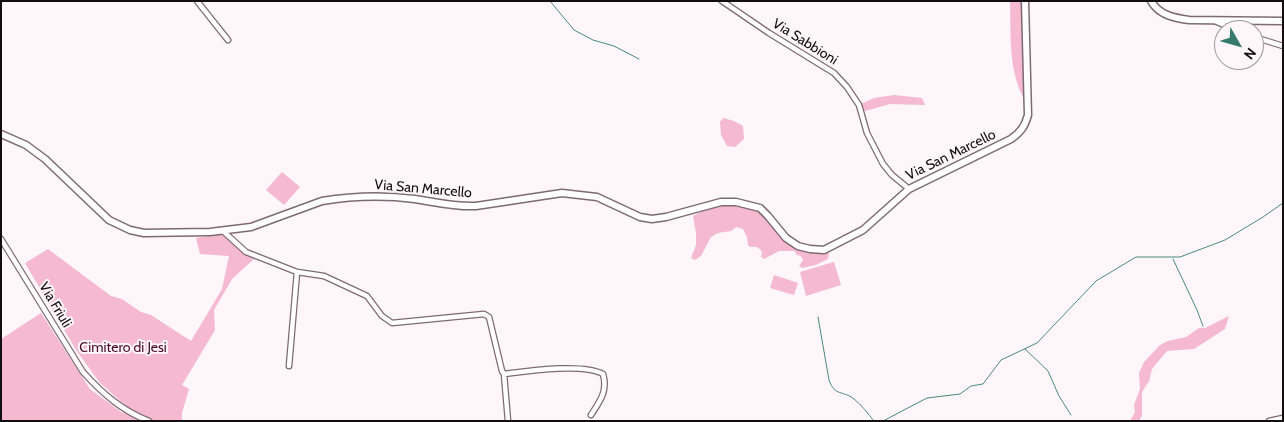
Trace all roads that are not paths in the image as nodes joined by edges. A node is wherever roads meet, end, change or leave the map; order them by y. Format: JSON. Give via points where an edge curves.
{"nodes":[{"id":1,"x":197,"y":1,"type":"edge"},
{"id":2,"x":722,"y":1,"type":"edge"},
{"id":3,"x":1025,"y":1,"type":"edge"},
{"id":4,"x":1151,"y":1,"type":"edge"},
{"id":5,"x":1214,"y":20,"type":"edge"},
{"id":6,"x":1264,"y":21,"type":"edge"},
{"id":7,"x":1283,"y":21,"type":"edge"},
{"id":8,"x":228,"y":40,"type":"dead end"},
{"id":9,"x":1264,"y":40,"type":"edge"},
{"id":10,"x":1283,"y":46,"type":"edge"},
{"id":11,"x":1,"y":134,"type":"edge"},
{"id":12,"x":909,"y":189,"type":"junction"},
{"id":13,"x":223,"y":231,"type":"junction"},
{"id":14,"x":1,"y":239,"type":"edge"},
{"id":15,"x":297,"y":272,"type":"junction"},
{"id":16,"x":289,"y":366,"type":"dead end"},
{"id":17,"x":504,"y":374,"type":"junction"},
{"id":18,"x":591,"y":415,"type":"dead end"},
{"id":19,"x":1283,"y":418,"type":"edge"},
{"id":20,"x":149,"y":421,"type":"edge"},
{"id":21,"x":508,"y":421,"type":"edge"},
{"id":22,"x":1269,"y":421,"type":"edge"}],
"edges":[{"from":1,"to":8,"type":"street"},
{"from":2,"to":12,"type":"street","name":"Via Sabbioni","via":[[834,73],[859,106],[867,133],[883,164]]},
{"from":3,"to":12,"type":"main road","name":"Via San Marcello","via":[[1028,115],[1025,125],[1011,139]]},
{"from":4,"to":5,"type":"main road","via":[[1162,13],[1174,18]]},
{"from":6,"to":7,"type":"main road"},
{"from":9,"to":10,"type":"street"},
{"from":11,"to":13,"type":"main road","name":"Via San Marcello","via":[[45,158],[96,208],[120,226],[144,233]]},
{"from":12,"to":13,"type":"main road","name":"Via San Marcello","via":[[863,230],[824,250],[798,246],[786,238],[760,208],[736,202],[720,202],[652,219],[640,217],[597,197],[562,192],[476,206],[394,197],[350,197],[322,201],[251,227]]},
{"from":13,"to":15,"type":"street","via":[[246,252]]},
{"from":14,"to":20,"type":"street","name":"Via Friuli","via":[[84,372],[113,401]]},
{"from":15,"to":16,"type":"street"},
{"from":15,"to":17,"type":"street","via":[[324,276],[367,296],[382,316],[392,323],[484,314],[489,317]]},
{"from":17,"to":18,"type":"street","via":[[552,368],[595,370],[603,374],[606,383]]},
{"from":17,"to":21,"type":"street"},
{"from":19,"to":22,"type":"street"}]}
